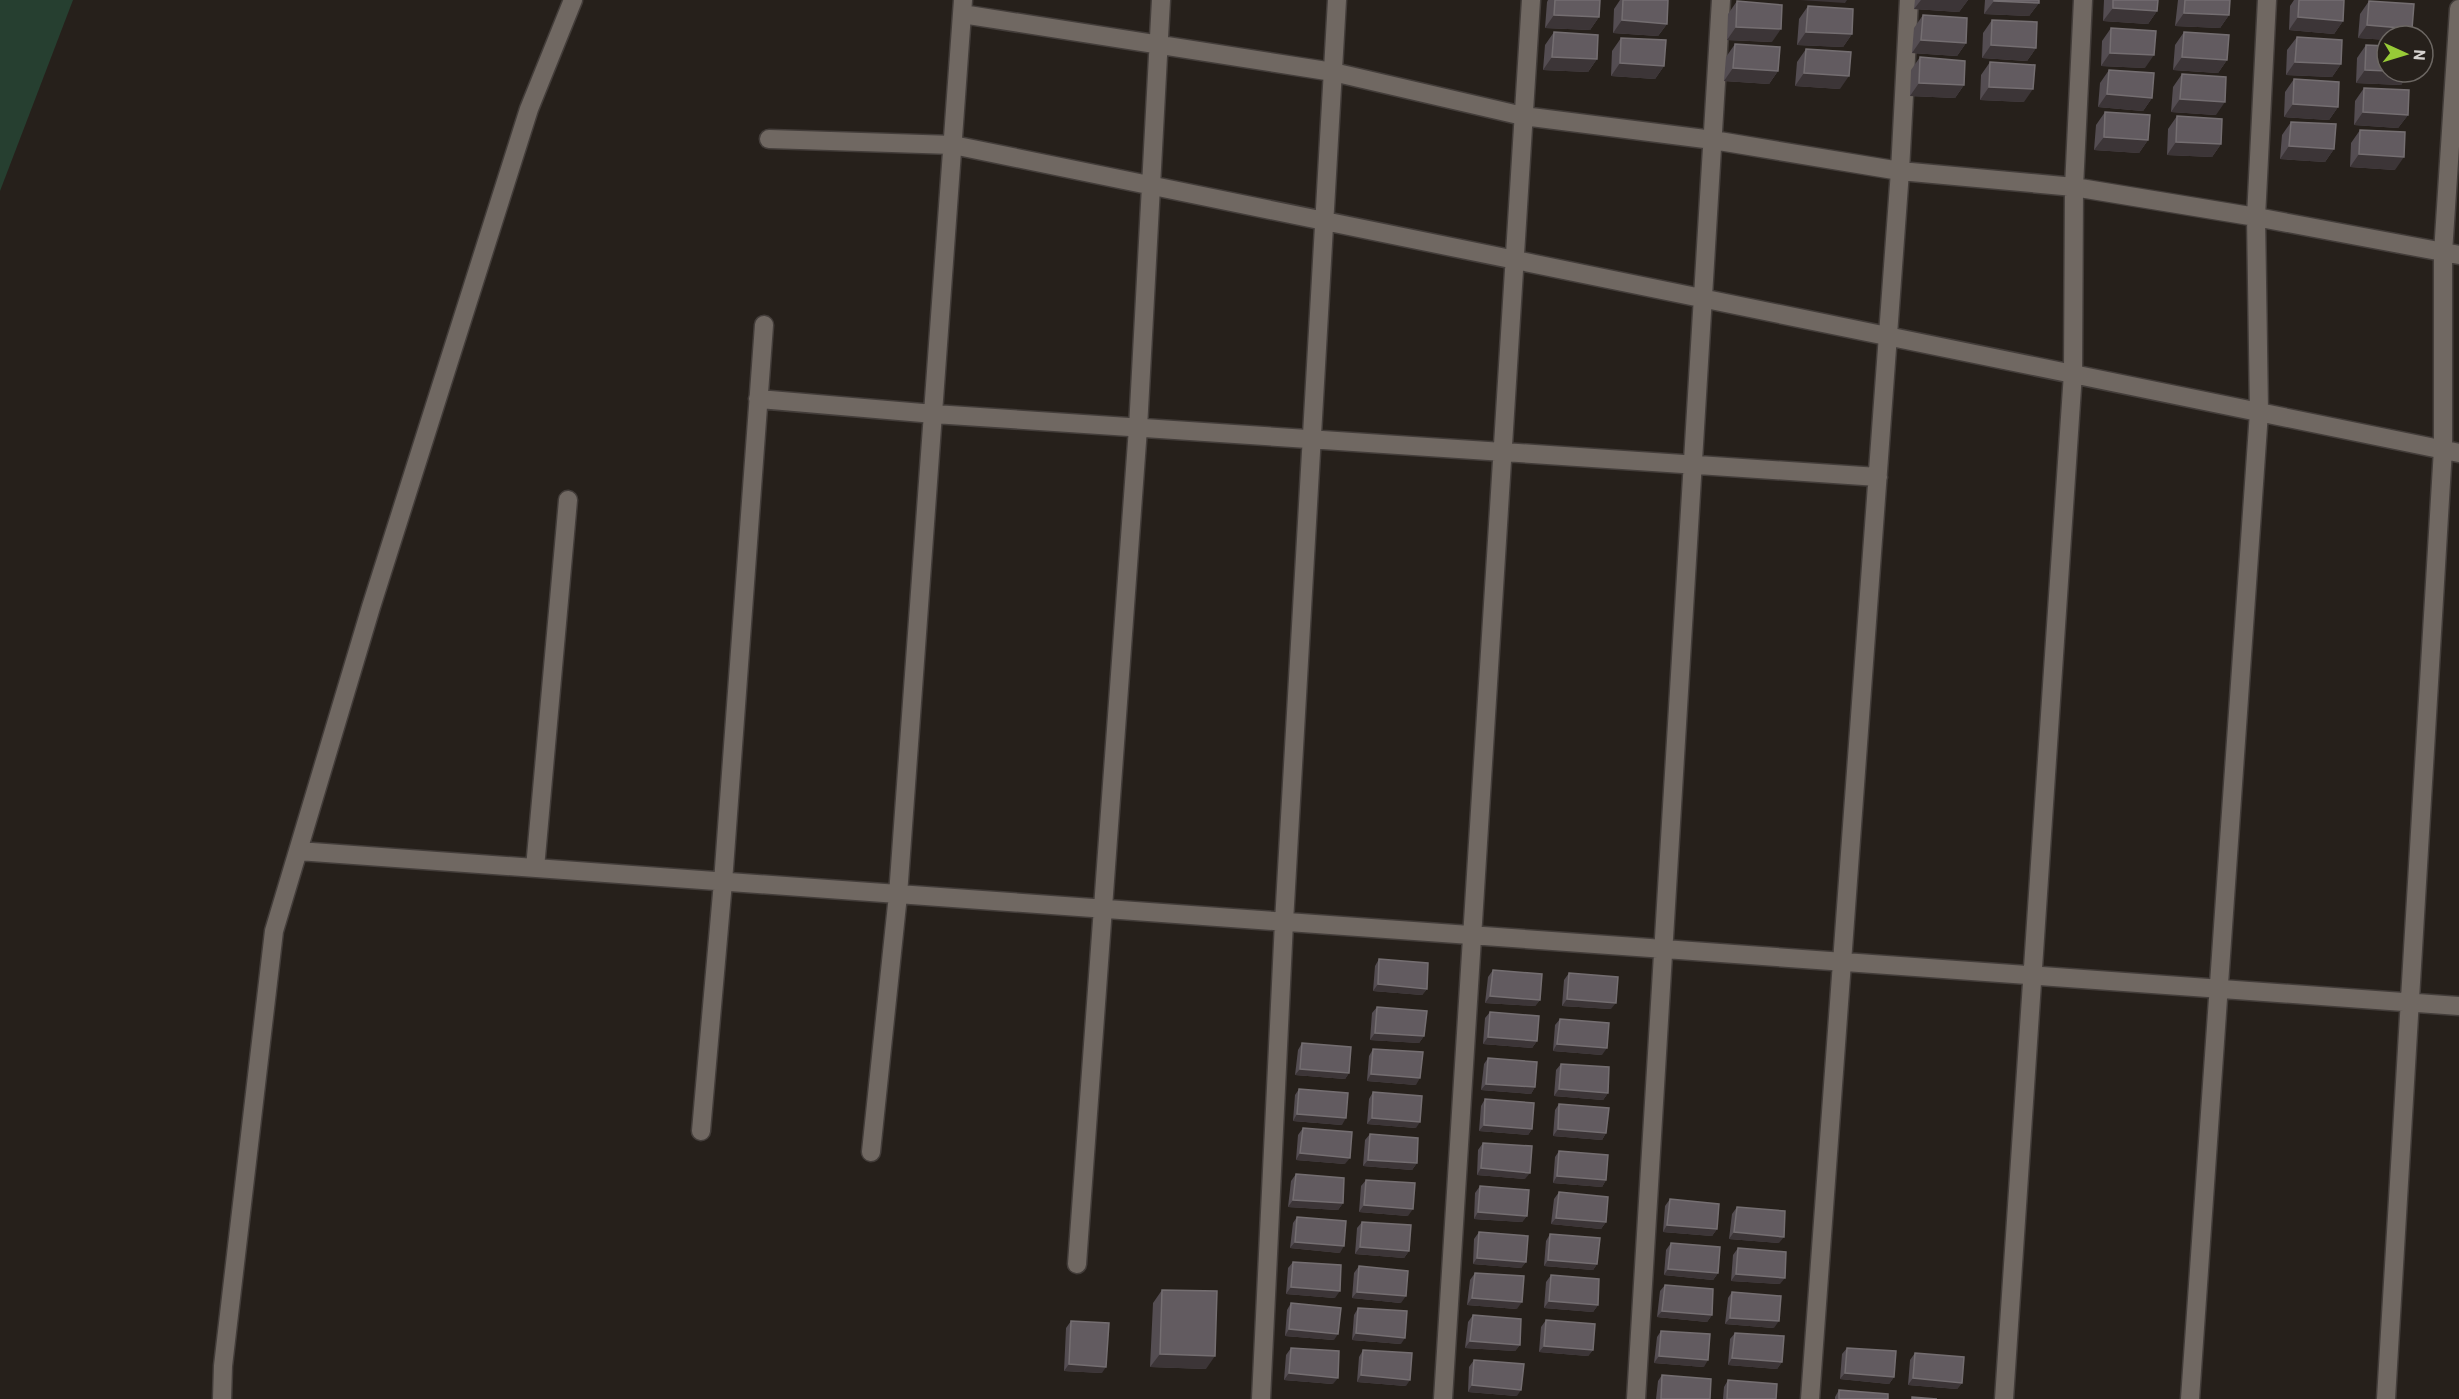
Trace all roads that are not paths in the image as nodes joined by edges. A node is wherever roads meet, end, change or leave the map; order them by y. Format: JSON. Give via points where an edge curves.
{"nodes":[{"id":1,"x":573,"y":0,"type":"edge"},
{"id":2,"x":1161,"y":0,"type":"edge"},
{"id":3,"x":1337,"y":0,"type":"edge"},
{"id":4,"x":1531,"y":0,"type":"edge"},
{"id":5,"x":1721,"y":0,"type":"edge"},
{"id":6,"x":1909,"y":0,"type":"edge"},
{"id":7,"x":2083,"y":0,"type":"edge"},
{"id":8,"x":2267,"y":0,"type":"edge"},
{"id":9,"x":963,"y":7,"type":"edge"},
{"id":10,"x":2459,"y":9,"type":"edge"},
{"id":11,"x":1158,"y":45,"type":"junction"},
{"id":12,"x":1333,"y":72,"type":"junction"},
{"id":13,"x":1523,"y":116,"type":"junction"},
{"id":14,"x":769,"y":139,"type":"dead end"},
{"id":15,"x":1713,"y":140,"type":"junction"},
{"id":16,"x":953,"y":145,"type":"junction"},
{"id":17,"x":1900,"y":171,"type":"junction"},
{"id":18,"x":1151,"y":185,"type":"junction"},
{"id":19,"x":2074,"y":188,"type":"junction"},
{"id":20,"x":2256,"y":217,"type":"junction"},
{"id":21,"x":1324,"y":221,"type":"junction"},
{"id":22,"x":2451,"y":254,"type":"edge"},
{"id":23,"x":1514,"y":260,"type":"junction"},
{"id":24,"x":1703,"y":298,"type":"junction"},
{"id":25,"x":764,"y":325,"type":"dead end"},
{"id":26,"x":1888,"y":336,"type":"junction"},
{"id":27,"x":2073,"y":373,"type":"junction"},
{"id":28,"x":758,"y":399,"type":"junction"},
{"id":29,"x":2259,"y":412,"type":"junction"},
{"id":30,"x":934,"y":414,"type":"junction"},
{"id":31,"x":1138,"y":428,"type":"junction"},
{"id":32,"x":1312,"y":439,"type":"junction"},
{"id":33,"x":2451,"y":451,"type":"edge"},
{"id":34,"x":1503,"y":452,"type":"junction"},
{"id":35,"x":1693,"y":465,"type":"junction"},
{"id":36,"x":1878,"y":477,"type":"junction"},
{"id":37,"x":568,"y":500,"type":"dead end"},
{"id":38,"x":298,"y":851,"type":"junction"},
{"id":39,"x":535,"y":868,"type":"junction"},
{"id":40,"x":723,"y":882,"type":"junction"},
{"id":41,"x":898,"y":895,"type":"junction"},
{"id":42,"x":1102,"y":910,"type":"junction"},
{"id":43,"x":1284,"y":922,"type":"junction"},
{"id":44,"x":1472,"y":936,"type":"junction"},
{"id":45,"x":1663,"y":950,"type":"junction"},
{"id":46,"x":1842,"y":962,"type":"junction"},
{"id":47,"x":2032,"y":975,"type":"junction"},
{"id":48,"x":2219,"y":989,"type":"junction"},
{"id":49,"x":2409,"y":1003,"type":"junction"},
{"id":50,"x":2459,"y":1006,"type":"edge"},
{"id":51,"x":701,"y":1131,"type":"dead end"},
{"id":52,"x":871,"y":1152,"type":"dead end"},
{"id":53,"x":1077,"y":1264,"type":"dead end"},
{"id":54,"x":222,"y":1399,"type":"edge"},
{"id":55,"x":1261,"y":1399,"type":"edge"},
{"id":56,"x":1443,"y":1399,"type":"edge"},
{"id":57,"x":1636,"y":1399,"type":"edge"},
{"id":58,"x":1810,"y":1399,"type":"edge"},
{"id":59,"x":2004,"y":1399,"type":"edge"},
{"id":60,"x":2190,"y":1399,"type":"edge"},
{"id":61,"x":2386,"y":1399,"type":"edge"}],
"edges":[{"from":1,"to":38,"type":"street","via":[[529,109]]},
{"from":2,"to":11,"type":"street"},
{"from":3,"to":12,"type":"street"},
{"from":4,"to":13,"type":"street"},
{"from":5,"to":15,"type":"street"},
{"from":6,"to":17,"type":"street"},
{"from":7,"to":19,"type":"street"},
{"from":8,"to":20,"type":"street"},
{"from":9,"to":11,"type":"street"},
{"from":9,"to":16,"type":"street"},
{"from":10,"to":22,"type":"street"},
{"from":11,"to":12,"type":"street"},
{"from":11,"to":18,"type":"street"},
{"from":12,"to":13,"type":"street"},
{"from":12,"to":21,"type":"street"},
{"from":13,"to":15,"type":"street"},
{"from":13,"to":23,"type":"street"},
{"from":14,"to":16,"type":"street"},
{"from":15,"to":17,"type":"street"},
{"from":15,"to":24,"type":"street"},
{"from":16,"to":18,"type":"street"},
{"from":16,"to":30,"type":"street"},
{"from":17,"to":19,"type":"street"},
{"from":17,"to":26,"type":"street"},
{"from":18,"to":21,"type":"street"},
{"from":18,"to":31,"type":"street"},
{"from":19,"to":20,"type":"street"},
{"from":19,"to":27,"type":"street"},
{"from":20,"to":22,"type":"street"},
{"from":20,"to":29,"type":"street"},
{"from":21,"to":23,"type":"street"},
{"from":21,"to":32,"type":"street"},
{"from":22,"to":33,"type":"street"},
{"from":23,"to":24,"type":"street"},
{"from":23,"to":34,"type":"street"},
{"from":24,"to":26,"type":"street"},
{"from":24,"to":35,"type":"street"},
{"from":25,"to":28,"type":"street"},
{"from":26,"to":27,"type":"street"},
{"from":26,"to":36,"type":"street"},
{"from":27,"to":29,"type":"street"},
{"from":27,"to":47,"type":"street"},
{"from":28,"to":30,"type":"street"},
{"from":28,"to":40,"type":"street"},
{"from":29,"to":33,"type":"street"},
{"from":29,"to":48,"type":"street"},
{"from":30,"to":31,"type":"street"},
{"from":30,"to":41,"type":"street"},
{"from":31,"to":32,"type":"street"},
{"from":31,"to":42,"type":"street"},
{"from":32,"to":34,"type":"street"},
{"from":32,"to":43,"type":"street"},
{"from":33,"to":49,"type":"street"},
{"from":34,"to":35,"type":"street"},
{"from":34,"to":44,"type":"street"},
{"from":35,"to":36,"type":"street"},
{"from":35,"to":45,"type":"street"},
{"from":36,"to":46,"type":"street"},
{"from":37,"to":39,"type":"street"},
{"from":38,"to":39,"type":"street"},
{"from":38,"to":54,"type":"street","via":[[274,931]]},
{"from":39,"to":40,"type":"street"},
{"from":40,"to":41,"type":"street"},
{"from":40,"to":51,"type":"street"},
{"from":41,"to":42,"type":"street"},
{"from":41,"to":52,"type":"street"},
{"from":42,"to":43,"type":"street"},
{"from":42,"to":53,"type":"street"},
{"from":43,"to":44,"type":"street"},
{"from":43,"to":55,"type":"street"},
{"from":44,"to":45,"type":"street"},
{"from":44,"to":56,"type":"street"},
{"from":45,"to":46,"type":"street"},
{"from":45,"to":57,"type":"street"},
{"from":46,"to":47,"type":"street"},
{"from":46,"to":58,"type":"street"},
{"from":47,"to":48,"type":"street"},
{"from":47,"to":59,"type":"street"},
{"from":48,"to":49,"type":"street"},
{"from":48,"to":60,"type":"street"},
{"from":49,"to":50,"type":"street"},
{"from":49,"to":61,"type":"street"}]}
